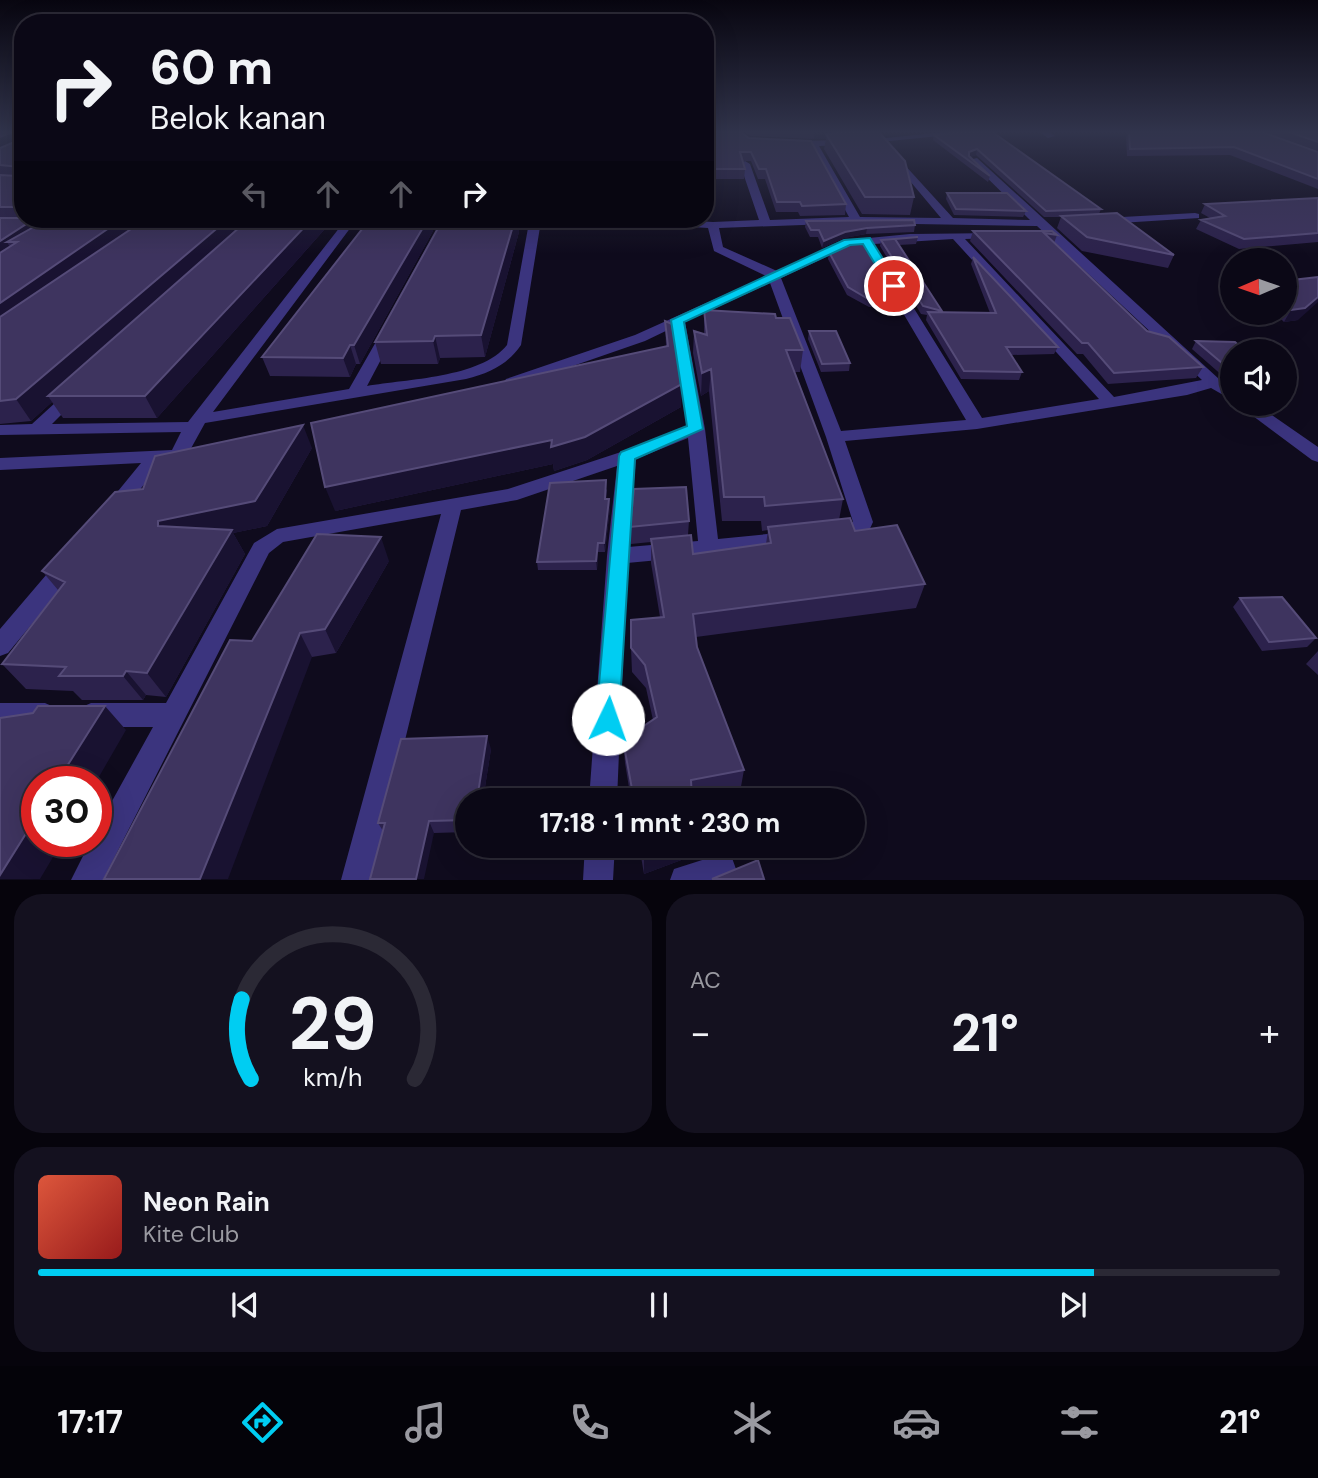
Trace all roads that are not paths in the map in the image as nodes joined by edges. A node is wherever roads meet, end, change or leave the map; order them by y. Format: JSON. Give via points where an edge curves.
{"nodes":[{"id":1,"x":748,"y":172,"type":"edge"},
{"id":2,"x":829,"y":172,"type":"edge"},
{"id":3,"x":907,"y":172,"type":"edge"},
{"id":4,"x":987,"y":172,"type":"edge"},
{"id":5,"x":1195,"y":216,"type":"dead end"},
{"id":6,"x":856,"y":220,"type":"junction"},
{"id":7,"x":1096,"y":221,"type":"edge"},
{"id":8,"x":765,"y":222,"type":"junction"},
{"id":9,"x":1040,"y":223,"type":"junction"},
{"id":10,"x":714,"y":225,"type":"edge"},
{"id":11,"x":346,"y":228,"type":"edge"},
{"id":12,"x":423,"y":228,"type":"edge"},
{"id":13,"x":454,"y":228,"type":"edge"},
{"id":14,"x":534,"y":228,"type":"edge"},
{"id":15,"x":714,"y":228,"type":"edge"},
{"id":16,"x":952,"y":228,"type":"junction"},
{"id":17,"x":1058,"y":229,"type":"junction"},
{"id":18,"x":866,"y":240,"type":"junction"},
{"id":19,"x":774,"y":274,"type":"junction"},
{"id":20,"x":395,"y":320,"type":"edge"},
{"id":21,"x":678,"y":320,"type":"junction"},
{"id":22,"x":1213,"y":382,"type":"junction"},
{"id":23,"x":86,"y":383,"type":"edge"},
{"id":24,"x":1220,"y":387,"type":"edge"},
{"id":25,"x":495,"y":388,"type":"edge"},
{"id":26,"x":356,"y":391,"type":"junction"},
{"id":27,"x":1109,"y":401,"type":"junction"},
{"id":28,"x":1262,"y":416,"type":"edge"},
{"id":29,"x":197,"y":423,"type":"junction"},
{"id":30,"x":977,"y":424,"type":"junction"},
{"id":31,"x":696,"y":429,"type":"junction"},
{"id":32,"x":0,"y":430,"type":"edge"},
{"id":33,"x":36,"y":430,"type":"junction"},
{"id":34,"x":835,"y":437,"type":"junction"},
{"id":35,"x":175,"y":455,"type":"junction"},
{"id":36,"x":627,"y":456,"type":"junction"},
{"id":37,"x":1318,"y":456,"type":"edge"},
{"id":38,"x":0,"y":464,"type":"edge"},
{"id":39,"x":453,"y":505,"type":"junction"},
{"id":40,"x":99,"y":526,"type":"edge"},
{"id":41,"x":83,"y":546,"type":"edge"},
{"id":42,"x":709,"y":549,"type":"junction"},
{"id":43,"x":617,"y":556,"type":"junction"},
{"id":44,"x":0,"y":646,"type":"edge"},
{"id":45,"x":0,"y":715,"type":"edge"},
{"id":46,"x":172,"y":715,"type":"junction"},
{"id":47,"x":604,"y":788,"type":"edge"},
{"id":48,"x":599,"y":858,"type":"edge"},
{"id":49,"x":721,"y":869,"type":"dead end"},
{"id":50,"x":86,"y":880,"type":"edge"},
{"id":51,"x":356,"y":880,"type":"edge"},
{"id":52,"x":598,"y":880,"type":"edge"},
{"id":53,"x":685,"y":880,"type":"edge"}],
"edges":[{"from":1,"to":8,"type":"street"},
{"from":2,"to":6,"type":"street"},
{"from":3,"to":16,"type":"street"},
{"from":4,"to":9,"type":"street"},
{"from":5,"to":7,"type":"street"},
{"from":6,"to":8,"type":"street"},
{"from":6,"to":16,"type":"street"},
{"from":8,"to":10,"type":"street"},
{"from":9,"to":16,"type":"street"},
{"from":9,"to":17,"type":"street"},
{"from":11,"to":29,"type":"street"},
{"from":12,"to":13,"type":"street"},
{"from":14,"to":26,"type":"street","via":[[514,345],[506,357],[466,374]]},
{"from":15,"to":19,"type":"street","via":[[718,249]]},
{"from":16,"to":17,"type":"street"},
{"from":16,"to":18,"type":"street"},
{"from":16,"to":27,"type":"street"},
{"from":17,"to":22,"type":"street"},
{"from":18,"to":19,"type":"street"},
{"from":18,"to":30,"type":"street"},
{"from":19,"to":21,"type":"street"},
{"from":19,"to":34,"type":"street"},
{"from":20,"to":26,"type":"street"},
{"from":21,"to":25,"type":"street","via":[[640,338]]},
{"from":21,"to":31,"type":"street"},
{"from":22,"to":24,"type":"street"},
{"from":22,"to":27,"type":"street"},
{"from":23,"to":33,"type":"street"},
{"from":26,"to":29,"type":"street"},
{"from":27,"to":30,"type":"street"},
{"from":28,"to":37,"type":"street"},
{"from":29,"to":33,"type":"street"},
{"from":29,"to":35,"type":"street"},
{"from":30,"to":34,"type":"street"},
{"from":31,"to":36,"type":"street"},
{"from":31,"to":42,"type":"street"},
{"from":32,"to":33,"type":"street"},
{"from":34,"to":42,"type":"street","via":[[863,522],[861,528]]},
{"from":35,"to":38,"type":"street"},
{"from":35,"to":40,"type":"street"},
{"from":36,"to":39,"type":"street","via":[[510,495]]},
{"from":36,"to":43,"type":"street"},
{"from":39,"to":46,"type":"street","via":[[277,536],[261,548]]},
{"from":39,"to":51,"type":"street"},
{"from":41,"to":44,"type":"street"},
{"from":42,"to":43,"type":"street"},
{"from":43,"to":47,"type":"street"},
{"from":45,"to":46,"type":"street"},
{"from":46,"to":50,"type":"street"},
{"from":48,"to":52,"type":"street"},
{"from":49,"to":53,"type":"street"}]}
